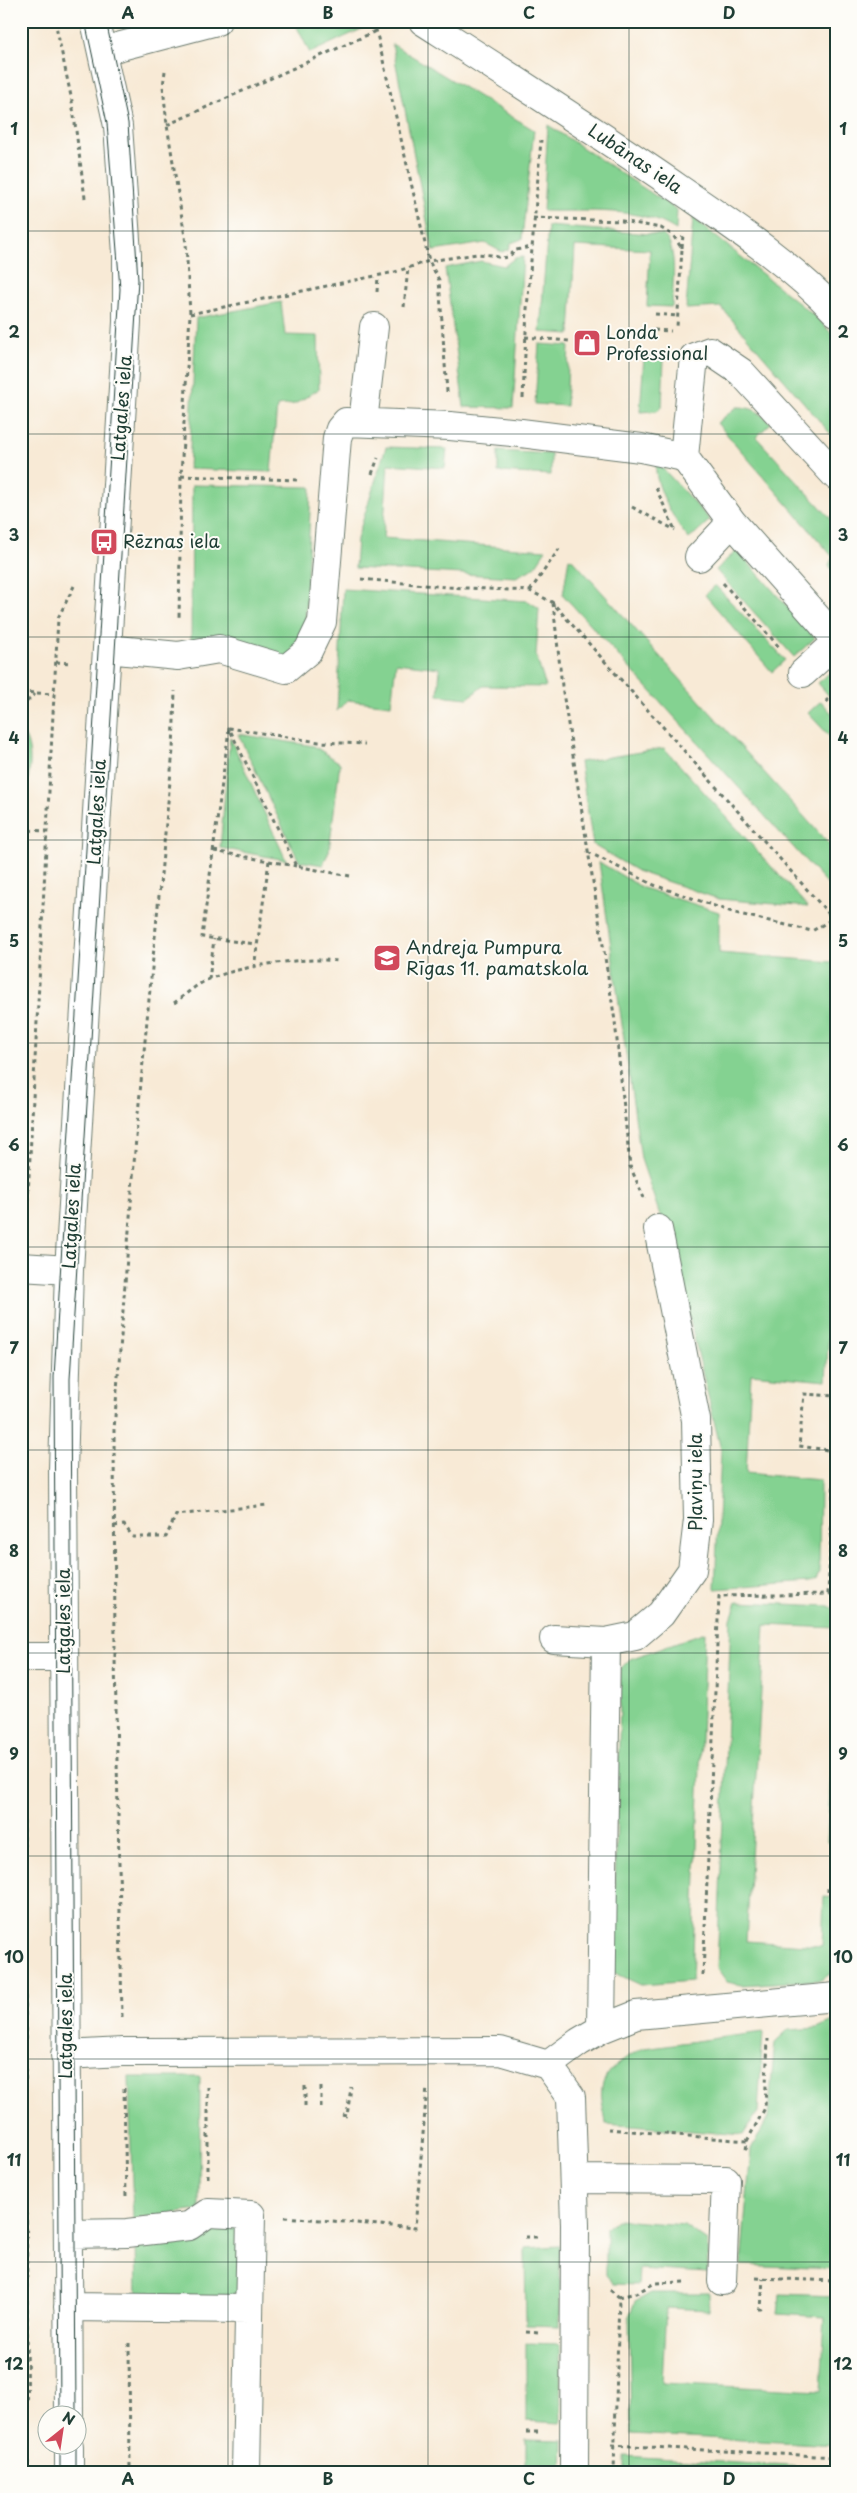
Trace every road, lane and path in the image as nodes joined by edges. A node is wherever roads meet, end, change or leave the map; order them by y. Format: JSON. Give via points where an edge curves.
{"nodes":[{"id":1,"x":56,"y":21,"type":"edge"},
{"id":2,"x":95,"y":21,"type":"edge"},
{"id":3,"x":217,"y":21,"type":"edge"},
{"id":4,"x":374,"y":21,"type":"edge"},
{"id":5,"x":423,"y":21,"type":"edge"},
{"id":6,"x":376,"y":31,"type":"junction"},
{"id":7,"x":168,"y":33,"type":"junction"},
{"id":8,"x":102,"y":51,"type":"junction"},
{"id":9,"x":167,"y":125,"type":"junction"},
{"id":10,"x":86,"y":205,"type":"dead end"},
{"id":11,"x":531,"y":247,"type":"junction"},
{"id":12,"x":429,"y":261,"type":"junction"},
{"id":13,"x":836,"y":312,"type":"edge"},
{"id":14,"x":190,"y":314,"type":"junction"},
{"id":15,"x":655,"y":314,"type":"dead end"},
{"id":16,"x":678,"y":316,"type":"junction"},
{"id":17,"x":374,"y":327,"type":"dead end"},
{"id":18,"x":654,"y":330,"type":"dead end"},
{"id":19,"x":525,"y":337,"type":"junction"},
{"id":20,"x":569,"y":341,"type":"dead end"},
{"id":21,"x":363,"y":422,"type":"junction"},
{"id":22,"x":450,"y":426,"type":"junction"},
{"id":23,"x":522,"y":433,"type":"junction"},
{"id":24,"x":380,"y":452,"type":"dead end"},
{"id":25,"x":684,"y":457,"type":"junction"},
{"id":26,"x":181,"y":476,"type":"junction"},
{"id":27,"x":836,"y":476,"type":"edge"},
{"id":28,"x":370,"y":479,"type":"dead end"},
{"id":29,"x":652,"y":479,"type":"dead end"},
{"id":30,"x":334,"y":481,"type":"junction"},
{"id":31,"x":632,"y":507,"type":"dead end"},
{"id":32,"x":732,"y":522,"type":"junction"},
{"id":33,"x":675,"y":531,"type":"junction"},
{"id":34,"x":559,"y":549,"type":"dead end"},
{"id":35,"x":699,"y":557,"type":"junction"},
{"id":36,"x":326,"y":576,"type":"junction"},
{"id":37,"x":75,"y":583,"type":"dead end"},
{"id":38,"x":530,"y":591,"type":"junction"},
{"id":39,"x":552,"y":602,"type":"junction"},
{"id":40,"x":836,"y":641,"type":"edge"},
{"id":41,"x":107,"y":649,"type":"junction"},
{"id":42,"x":178,"y":656,"type":"junction"},
{"id":43,"x":803,"y":673,"type":"junction"},
{"id":44,"x":21,"y":692,"type":"edge"},
{"id":45,"x":36,"y":693,"type":"junction"},
{"id":46,"x":54,"y":694,"type":"junction"},
{"id":47,"x":21,"y":707,"type":"edge"},
{"id":48,"x":836,"y":710,"type":"edge"},
{"id":49,"x":229,"y":728,"type":"junction"},
{"id":50,"x":365,"y":744,"type":"dead end"},
{"id":51,"x":21,"y":767,"type":"edge"},
{"id":52,"x":28,"y":768,"type":"dead end"},
{"id":53,"x":21,"y":830,"type":"edge"},
{"id":54,"x":46,"y":831,"type":"junction"},
{"id":55,"x":214,"y":851,"type":"junction"},
{"id":56,"x":588,"y":852,"type":"junction"},
{"id":57,"x":269,"y":861,"type":"junction"},
{"id":58,"x":296,"y":866,"type":"junction"},
{"id":59,"x":350,"y":876,"type":"dead end"},
{"id":60,"x":835,"y":920,"type":"edge"},
{"id":61,"x":214,"y":939,"type":"junction"},
{"id":62,"x":256,"y":944,"type":"junction"},
{"id":63,"x":340,"y":961,"type":"dead end"},
{"id":64,"x":254,"y":968,"type":"junction"},
{"id":65,"x":209,"y":980,"type":"junction"},
{"id":66,"x":174,"y":1003,"type":"dead end"},
{"id":67,"x":658,"y":1229,"type":"joint"},
{"id":68,"x":23,"y":1267,"type":"edge"},
{"id":69,"x":69,"y":1270,"type":"junction"},
{"id":70,"x":836,"y":1396,"type":"edge"},
{"id":71,"x":836,"y":1435,"type":"edge"},
{"id":72,"x":835,"y":1450,"type":"edge"},
{"id":73,"x":268,"y":1505,"type":"dead end"},
{"id":74,"x":114,"y":1526,"type":"junction"},
{"id":75,"x":828,"y":1594,"type":"junction"},
{"id":76,"x":836,"y":1597,"type":"edge"},
{"id":77,"x":554,"y":1639,"type":"dead end"},
{"id":78,"x":606,"y":1642,"type":"junction"},
{"id":79,"x":21,"y":1657,"type":"edge"},
{"id":80,"x":64,"y":1657,"type":"junction"},
{"id":81,"x":23,"y":1689,"type":"dead end"},
{"id":82,"x":828,"y":1888,"type":"dead end"},
{"id":83,"x":836,"y":1892,"type":"edge"},
{"id":84,"x":836,"y":1997,"type":"edge"},
{"id":85,"x":770,"y":2003,"type":"junction"},
{"id":86,"x":703,"y":2009,"type":"junction"},
{"id":87,"x":601,"y":2029,"type":"junction"},
{"id":88,"x":123,"y":2052,"type":"junction"},
{"id":89,"x":65,"y":2055,"type":"junction"},
{"id":90,"x":548,"y":2065,"type":"junction"},
{"id":91,"x":208,"y":2081,"type":"dead end"},
{"id":92,"x":305,"y":2082,"type":"dead end"},
{"id":93,"x":321,"y":2083,"type":"dead end"},
{"id":94,"x":352,"y":2083,"type":"dead end"},
{"id":95,"x":427,"y":2086,"type":"dead end"},
{"id":96,"x":305,"y":2110,"type":"dead end"},
{"id":97,"x":321,"y":2110,"type":"dead end"},
{"id":98,"x":343,"y":2115,"type":"dead end"},
{"id":99,"x":604,"y":2129,"type":"dead end"},
{"id":100,"x":747,"y":2141,"type":"junction"},
{"id":101,"x":23,"y":2143,"type":"edge"},
{"id":102,"x":745,"y":2160,"type":"dead end"},
{"id":103,"x":574,"y":2179,"type":"junction"},
{"id":104,"x":208,"y":2213,"type":"junction"},
{"id":105,"x":251,"y":2215,"type":"junction"},
{"id":106,"x":127,"y":2233,"type":"junction"},
{"id":107,"x":68,"y":2234,"type":"junction"},
{"id":108,"x":763,"y":2278,"type":"dead end"},
{"id":109,"x":722,"y":2281,"type":"dead end"},
{"id":110,"x":68,"y":2307,"type":"junction"},
{"id":111,"x":128,"y":2308,"type":"junction"},
{"id":112,"x":249,"y":2309,"type":"junction"},
{"id":113,"x":758,"y":2309,"type":"dead end"},
{"id":114,"x":69,"y":2406,"type":"edge"},
{"id":115,"x":574,"y":2441,"type":"junction"},
{"id":116,"x":69,"y":2456,"type":"edge"},
{"id":117,"x":836,"y":2457,"type":"edge"},
{"id":118,"x":28,"y":2472,"type":"edge"},
{"id":119,"x":69,"y":2472,"type":"edge"},
{"id":120,"x":130,"y":2472,"type":"edge"},
{"id":121,"x":246,"y":2472,"type":"edge"},
{"id":122,"x":574,"y":2472,"type":"edge"}],
"edges":[{"from":1,"to":10,"type":"path","via":[[72,101]]},
{"from":2,"to":8,"type":"street","name":"Latgales iela"},
{"from":3,"to":7,"type":"street"},
{"from":4,"to":6,"type":"path"},
{"from":5,"to":13,"type":"street","name":"Lubānas iela","via":[[614,143],[765,248]]},
{"from":6,"to":9,"type":"path"},
{"from":6,"to":12,"type":"path"},
{"from":7,"to":8,"type":"street"},
{"from":7,"to":9,"type":"path","via":[[163,86]]},
{"from":8,"to":41,"type":"street","name":"Latgales iela","via":[[118,126],[128,322]]},
{"from":9,"to":14,"type":"path","via":[[186,243]]},
{"from":11,"to":12,"type":"path","via":[[501,258],[477,254]]},
{"from":11,"to":16,"type":"path","via":[[533,218],[622,221],[661,228],[672,235],[682,249]]},
{"from":11,"to":19,"type":"path"},
{"from":12,"to":14,"type":"path","via":[[386,274]]},
{"from":12,"to":22,"type":"path","via":[[439,280]]},
{"from":14,"to":26,"type":"path"},
{"from":15,"to":16,"type":"path"},
{"from":16,"to":18,"type":"path","via":[[676,332]]},
{"from":17,"to":21,"type":"street"},
{"from":19,"to":20,"type":"path"},
{"from":19,"to":23,"type":"path"},
{"from":21,"to":22,"type":"street"},
{"from":21,"to":30,"type":"street","via":[[346,422],[340,429]]},
{"from":22,"to":23,"type":"street"},
{"from":23,"to":25,"type":"street","via":[[641,448]]},
{"from":24,"to":28,"type":"path"},
{"from":25,"to":27,"type":"street","via":[[694,357],[710,351],[741,372]]},
{"from":25,"to":32,"type":"street"},
{"from":26,"to":30,"type":"path"},
{"from":26,"to":42,"type":"path"},
{"from":29,"to":33,"type":"path"},
{"from":30,"to":36,"type":"street"},
{"from":31,"to":33,"type":"path"},
{"from":32,"to":35,"type":"street"},
{"from":32,"to":40,"type":"street"},
{"from":33,"to":35,"type":"path"},
{"from":34,"to":38,"type":"path"},
{"from":35,"to":43,"type":"path"},
{"from":36,"to":38,"type":"path","via":[[446,588]]},
{"from":36,"to":42,"type":"street","via":[[322,622],[308,651],[286,669],[219,649]]},
{"from":37,"to":46,"type":"path","via":[[58,618]]},
{"from":38,"to":39,"type":"path"},
{"from":39,"to":56,"type":"path"},
{"from":39,"to":60,"type":"path"},
{"from":40,"to":43,"type":"street"},
{"from":41,"to":42,"type":"street"},
{"from":41,"to":69,"type":"street","name":"Latgales iela"},
{"from":42,"to":74,"type":"path","via":[[173,750],[125,1272],[114,1430]]},
{"from":43,"to":48,"type":"path"},
{"from":44,"to":45,"type":"path"},
{"from":45,"to":46,"type":"path"},
{"from":45,"to":47,"type":"path"},
{"from":46,"to":54,"type":"path"},
{"from":49,"to":50,"type":"path","via":[[319,742]]},
{"from":49,"to":55,"type":"path"},
{"from":49,"to":58,"type":"path"},
{"from":51,"to":52,"type":"path"},
{"from":53,"to":54,"type":"path"},
{"from":54,"to":68,"type":"path"},
{"from":55,"to":57,"type":"path"},
{"from":55,"to":61,"type":"path","via":[[202,937]]},
{"from":56,"to":60,"type":"path","via":[[654,885],[735,913],[812,931]]},
{"from":56,"to":67,"type":"path","via":[[615,1021],[630,1166]]},
{"from":57,"to":58,"type":"path"},
{"from":57,"to":62,"type":"path"},
{"from":58,"to":59,"type":"path"},
{"from":61,"to":62,"type":"path"},
{"from":61,"to":65,"type":"path"},
{"from":62,"to":64,"type":"path"},
{"from":63,"to":64,"type":"path","via":[[318,959]]},
{"from":64,"to":65,"type":"path"},
{"from":65,"to":66,"type":"path"},
{"from":67,"to":78,"type":"street","name":"Pļaviņu iela","via":[[696,1420],[698,1520],[692,1570],[662,1614],[635,1636]]},
{"from":68,"to":69,"type":"street"},
{"from":69,"to":80,"type":"street","name":"Latgales iela","via":[[63,1470]]},
{"from":70,"to":72,"type":"path","via":[[804,1394],[799,1446]]},
{"from":71,"to":72,"type":"path"},
{"from":72,"to":75,"type":"path"},
{"from":73,"to":74,"type":"path","via":[[176,1515],[166,1537],[133,1537],[124,1525]]},
{"from":74,"to":88,"type":"path"},
{"from":75,"to":76,"type":"path"},
{"from":75,"to":86,"type":"path","via":[[718,1596]]},
{"from":77,"to":78,"type":"street","name":"Pļaviņu iela"},
{"from":78,"to":87,"type":"street"},
{"from":79,"to":80,"type":"street"},
{"from":80,"to":89,"type":"street","name":"Latgales iela"},
{"from":81,"to":101,"type":"path"},
{"from":82,"to":83,"type":"path","via":[[828,1892]]},
{"from":84,"to":85,"type":"street"},
{"from":85,"to":86,"type":"street"},
{"from":85,"to":100,"type":"path","via":[[765,2108]]},
{"from":86,"to":87,"type":"street","via":[[636,2015]]},
{"from":87,"to":90,"type":"street"},
{"from":88,"to":89,"type":"street"},
{"from":88,"to":90,"type":"street","via":[[500,2051]]},
{"from":88,"to":106,"type":"path"},
{"from":89,"to":107,"type":"street","name":"Latgales iela"},
{"from":90,"to":103,"type":"street","via":[[571,2097]]},
{"from":91,"to":104,"type":"path"},
{"from":92,"to":96,"type":"path"},
{"from":93,"to":97,"type":"path"},
{"from":94,"to":98,"type":"path","via":[[347,2116]]},
{"from":95,"to":105,"type":"path","via":[[414,2228]]},
{"from":99,"to":100,"type":"path"},
{"from":100,"to":102,"type":"path"},
{"from":101,"to":118,"type":"path"},
{"from":103,"to":109,"type":"street","via":[[726,2180]]},
{"from":103,"to":115,"type":"street"},
{"from":104,"to":105,"type":"street"},
{"from":104,"to":106,"type":"street","via":[[189,2226]]},
{"from":105,"to":112,"type":"street"},
{"from":106,"to":107,"type":"street"},
{"from":107,"to":110,"type":"street","name":"Latgales iela"},
{"from":108,"to":113,"type":"path","via":[[762,2309]]},
{"from":110,"to":111,"type":"street"},
{"from":110,"to":114,"type":"street","name":"Latgales iela"},
{"from":111,"to":112,"type":"street"},
{"from":111,"to":120,"type":"path"},
{"from":112,"to":121,"type":"street"},
{"from":115,"to":117,"type":"path"},
{"from":115,"to":122,"type":"street"},
{"from":116,"to":119,"type":"street"}]}
